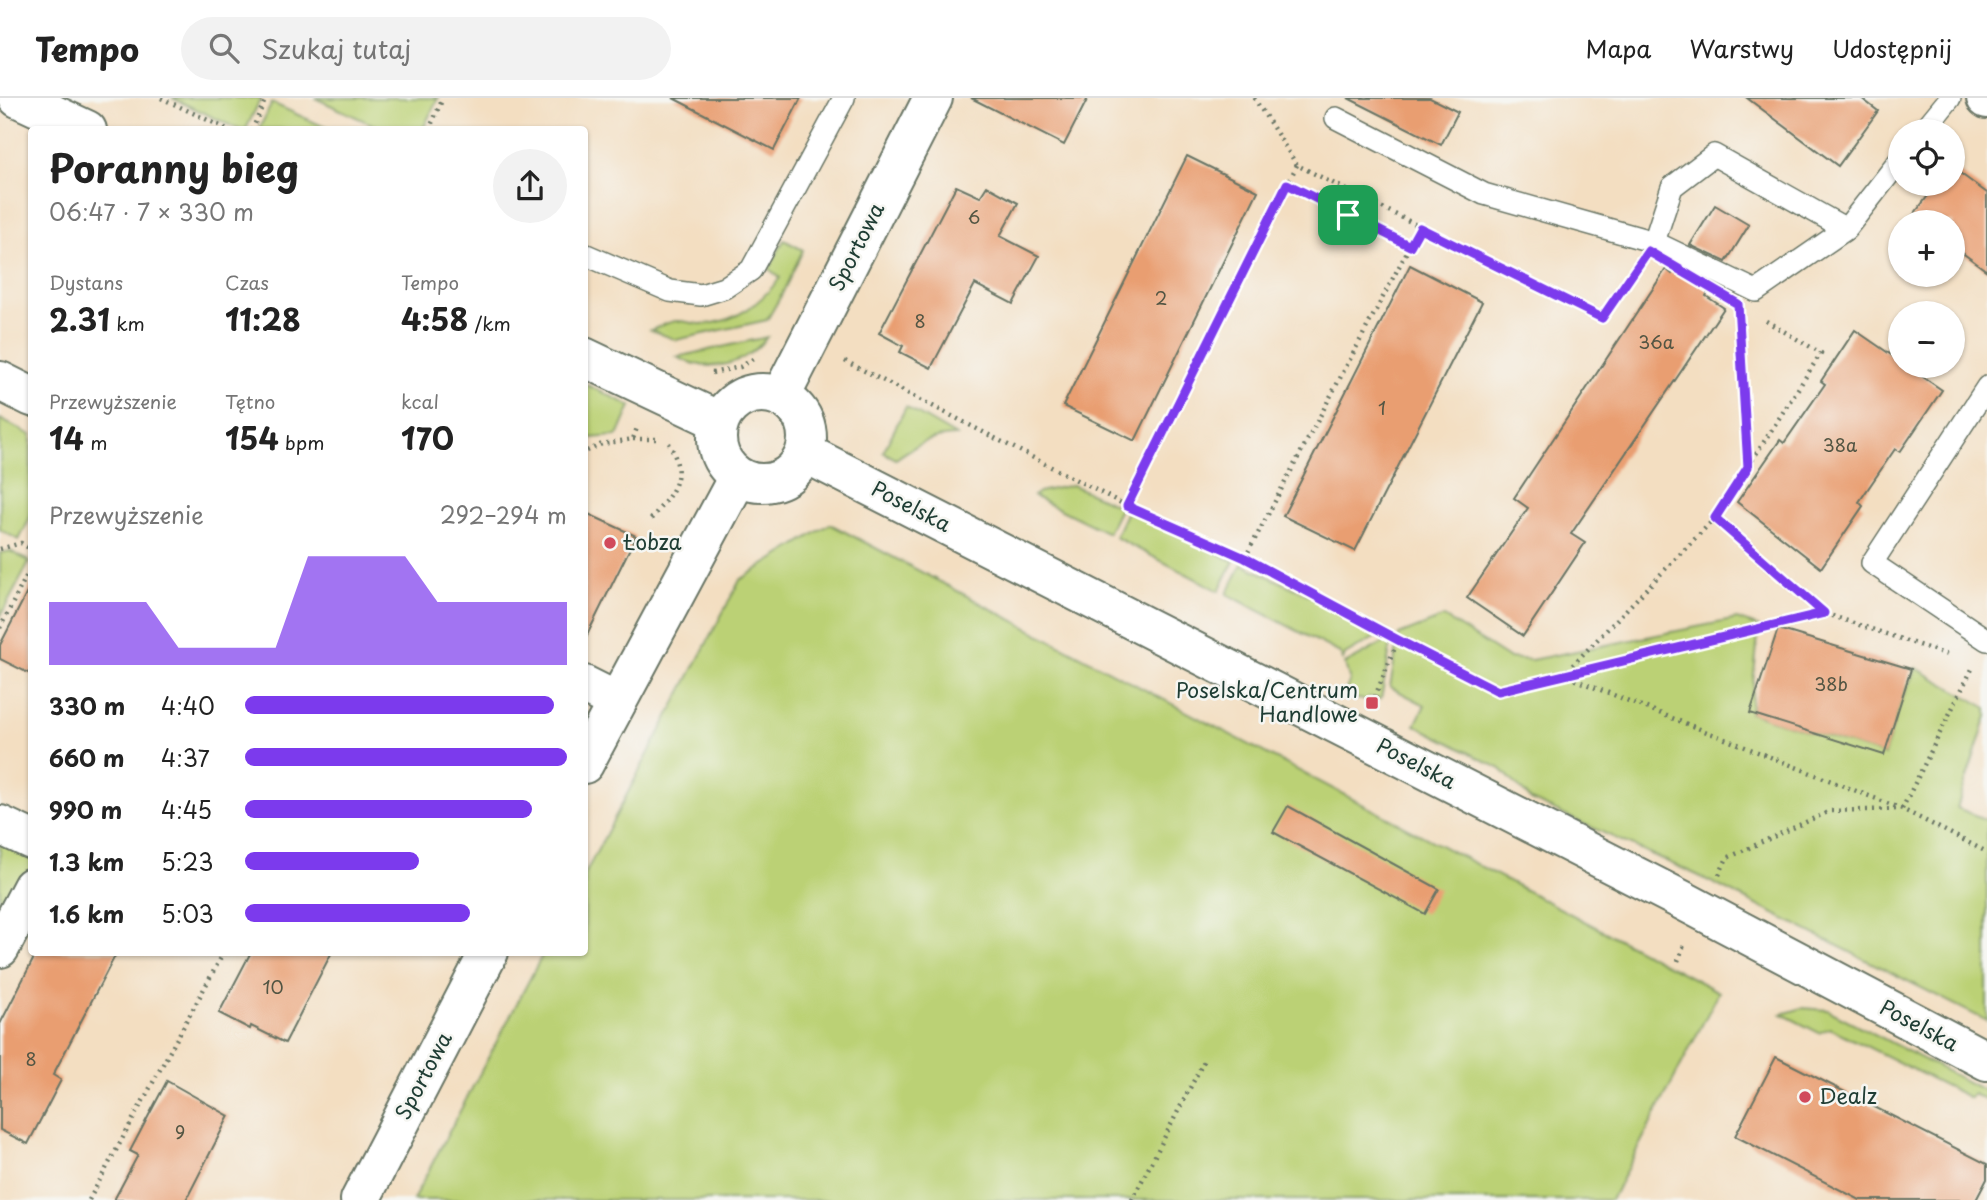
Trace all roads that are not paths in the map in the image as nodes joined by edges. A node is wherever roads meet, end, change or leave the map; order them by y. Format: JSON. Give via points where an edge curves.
{"nodes":[{"id":1,"x":19,"y":98,"type":"edge"},
{"id":2,"x":844,"y":98,"type":"edge"},
{"id":3,"x":1950,"y":98,"type":"edge"},
{"id":4,"x":928,"y":100,"type":"edge"},
{"id":5,"x":1336,"y":118,"type":"dead end"},
{"id":6,"x":1933,"y":119,"type":"edge"},
{"id":7,"x":79,"y":126,"type":"edge"},
{"id":8,"x":1888,"y":175,"type":"edge"},
{"id":9,"x":1846,"y":229,"type":"junction"},
{"id":10,"x":1654,"y":242,"type":"junction"},
{"id":11,"x":588,"y":256,"type":"edge"},
{"id":12,"x":588,"y":359,"type":"edge"},
{"id":13,"x":0,"y":381,"type":"edge"},
{"id":14,"x":1987,"y":387,"type":"edge"},
{"id":15,"x":28,"y":395,"type":"edge"},
{"id":16,"x":782,"y":397,"type":"junction"},
{"id":17,"x":719,"y":421,"type":"junction"},
{"id":18,"x":805,"y":453,"type":"junction"},
{"id":19,"x":738,"y":477,"type":"junction"},
{"id":20,"x":1987,"y":639,"type":"edge"},
{"id":21,"x":601,"y":693,"type":"edge"},
{"id":22,"x":588,"y":747,"type":"edge"},
{"id":23,"x":0,"y":825,"type":"edge"},
{"id":24,"x":28,"y":838,"type":"edge"},
{"id":25,"x":28,"y":895,"type":"edge"},
{"id":26,"x":0,"y":948,"type":"edge"},
{"id":27,"x":487,"y":956,"type":"edge"},
{"id":28,"x":1987,"y":1061,"type":"edge"},
{"id":29,"x":360,"y":1200,"type":"edge"}],
"edges":[{"from":1,"to":7,"type":"street"},
{"from":2,"to":11,"type":"lane","via":[[751,270],[724,288],[701,295],[670,291]]},
{"from":3,"to":6,"type":"lane"},
{"from":4,"to":16,"type":"street","name":"Sportowa"},
{"from":5,"to":10,"type":"lane","via":[[1484,194]]},
{"from":8,"to":9,"type":"lane"},
{"from":9,"to":10,"type":"lane","via":[[1756,291]]},
{"from":9,"to":10,"type":"lane","via":[[1714,155],[1672,187]]},
{"from":12,"to":17,"type":"street"},
{"from":13,"to":15,"type":"street"},
{"from":14,"to":20,"type":"lane","via":[[1872,563]]},
{"from":16,"to":17,"type":"street","via":[[764,392],[745,395],[729,405]]},
{"from":16,"to":18,"type":"street","via":[[804,420]]},
{"from":17,"to":19,"type":"street","via":[[719,452],[726,467]]},
{"from":18,"to":19,"type":"street","via":[[794,470],[777,481],[758,483]]},
{"from":18,"to":28,"type":"street","name":"Poselska","via":[[1670,894]]},
{"from":19,"to":21,"type":"street"},
{"from":21,"to":22,"type":"street"},
{"from":23,"to":24,"type":"street"},
{"from":25,"to":26,"type":"street"},
{"from":27,"to":29,"type":"street","name":"Sportowa"}]}
